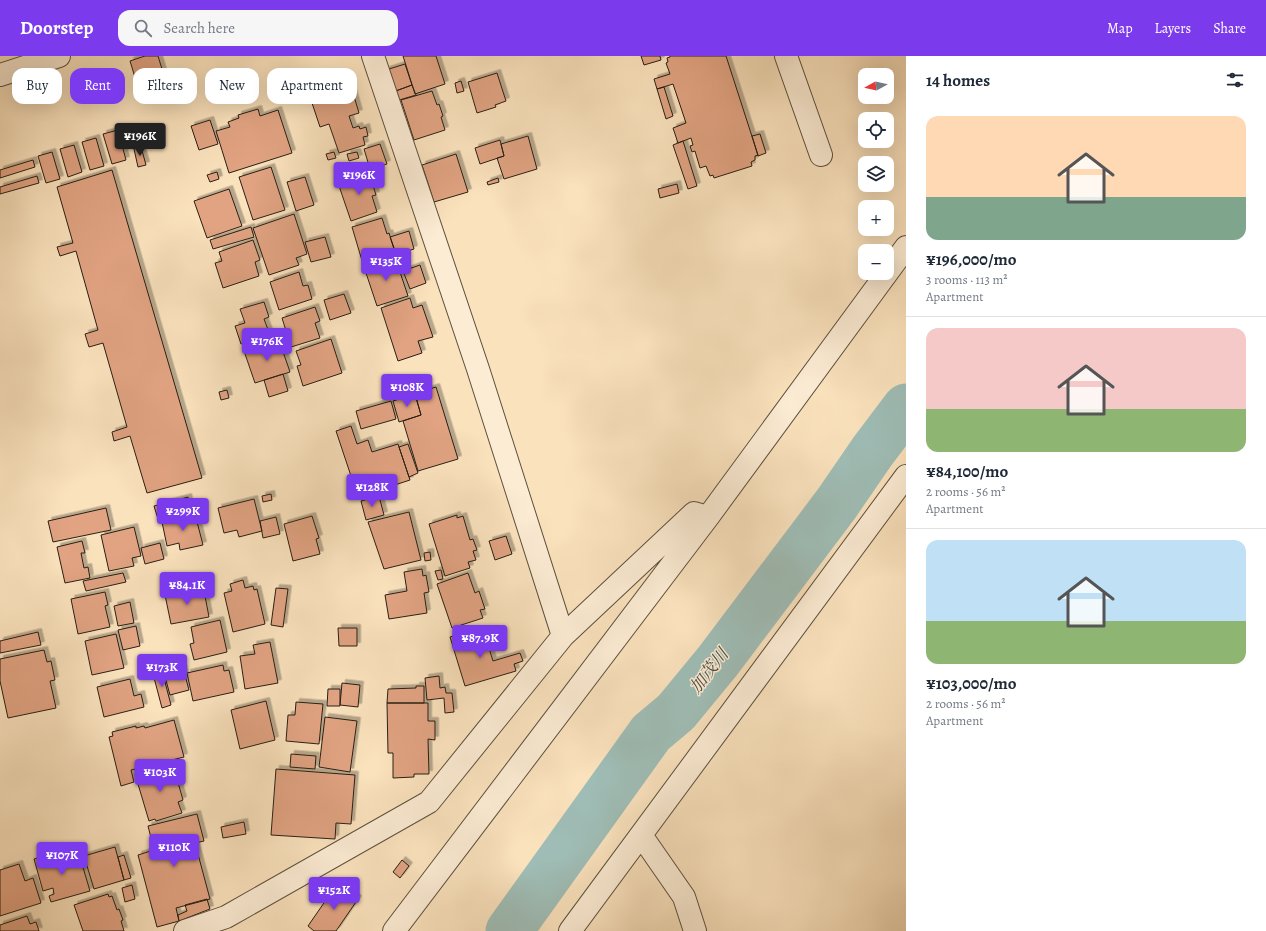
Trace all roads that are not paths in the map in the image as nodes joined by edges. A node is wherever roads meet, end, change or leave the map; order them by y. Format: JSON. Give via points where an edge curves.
{"nodes":[{"id":1,"x":59,"y":56,"type":"edge"},
{"id":2,"x":373,"y":56,"type":"edge"},
{"id":3,"x":786,"y":56,"type":"edge"},
{"id":4,"x":0,"y":75,"type":"edge"},
{"id":5,"x":821,"y":155,"type":"dead end"},
{"id":6,"x":906,"y":247,"type":"edge"},
{"id":7,"x":894,"y":263,"type":"edge"},
{"id":8,"x":882,"y":280,"type":"edge"},
{"id":9,"x":906,"y":476,"type":"edge"},
{"id":10,"x":708,"y":517,"type":"junction"},
{"id":11,"x":564,"y":636,"type":"junction"},
{"id":12,"x":641,"y":835,"type":"junction"},
{"id":13,"x":185,"y":931,"type":"edge"},
{"id":14,"x":394,"y":931,"type":"edge"},
{"id":15,"x":570,"y":931,"type":"edge"},
{"id":16,"x":695,"y":931,"type":"edge"}],
"edges":[{"from":1,"to":4,"type":"street"},
{"from":2,"to":11,"type":"street"},
{"from":3,"to":5,"type":"street"},
{"from":6,"to":7,"type":"street"},
{"from":8,"to":10,"type":"street"},
{"from":9,"to":12,"type":"street"},
{"from":10,"to":11,"type":"street","via":[[694,513]]},
{"from":10,"to":14,"type":"street"},
{"from":11,"to":13,"type":"street","via":[[429,802],[226,917]]},
{"from":12,"to":15,"type":"street"},
{"from":12,"to":16,"type":"street","via":[[684,897]]}]}
